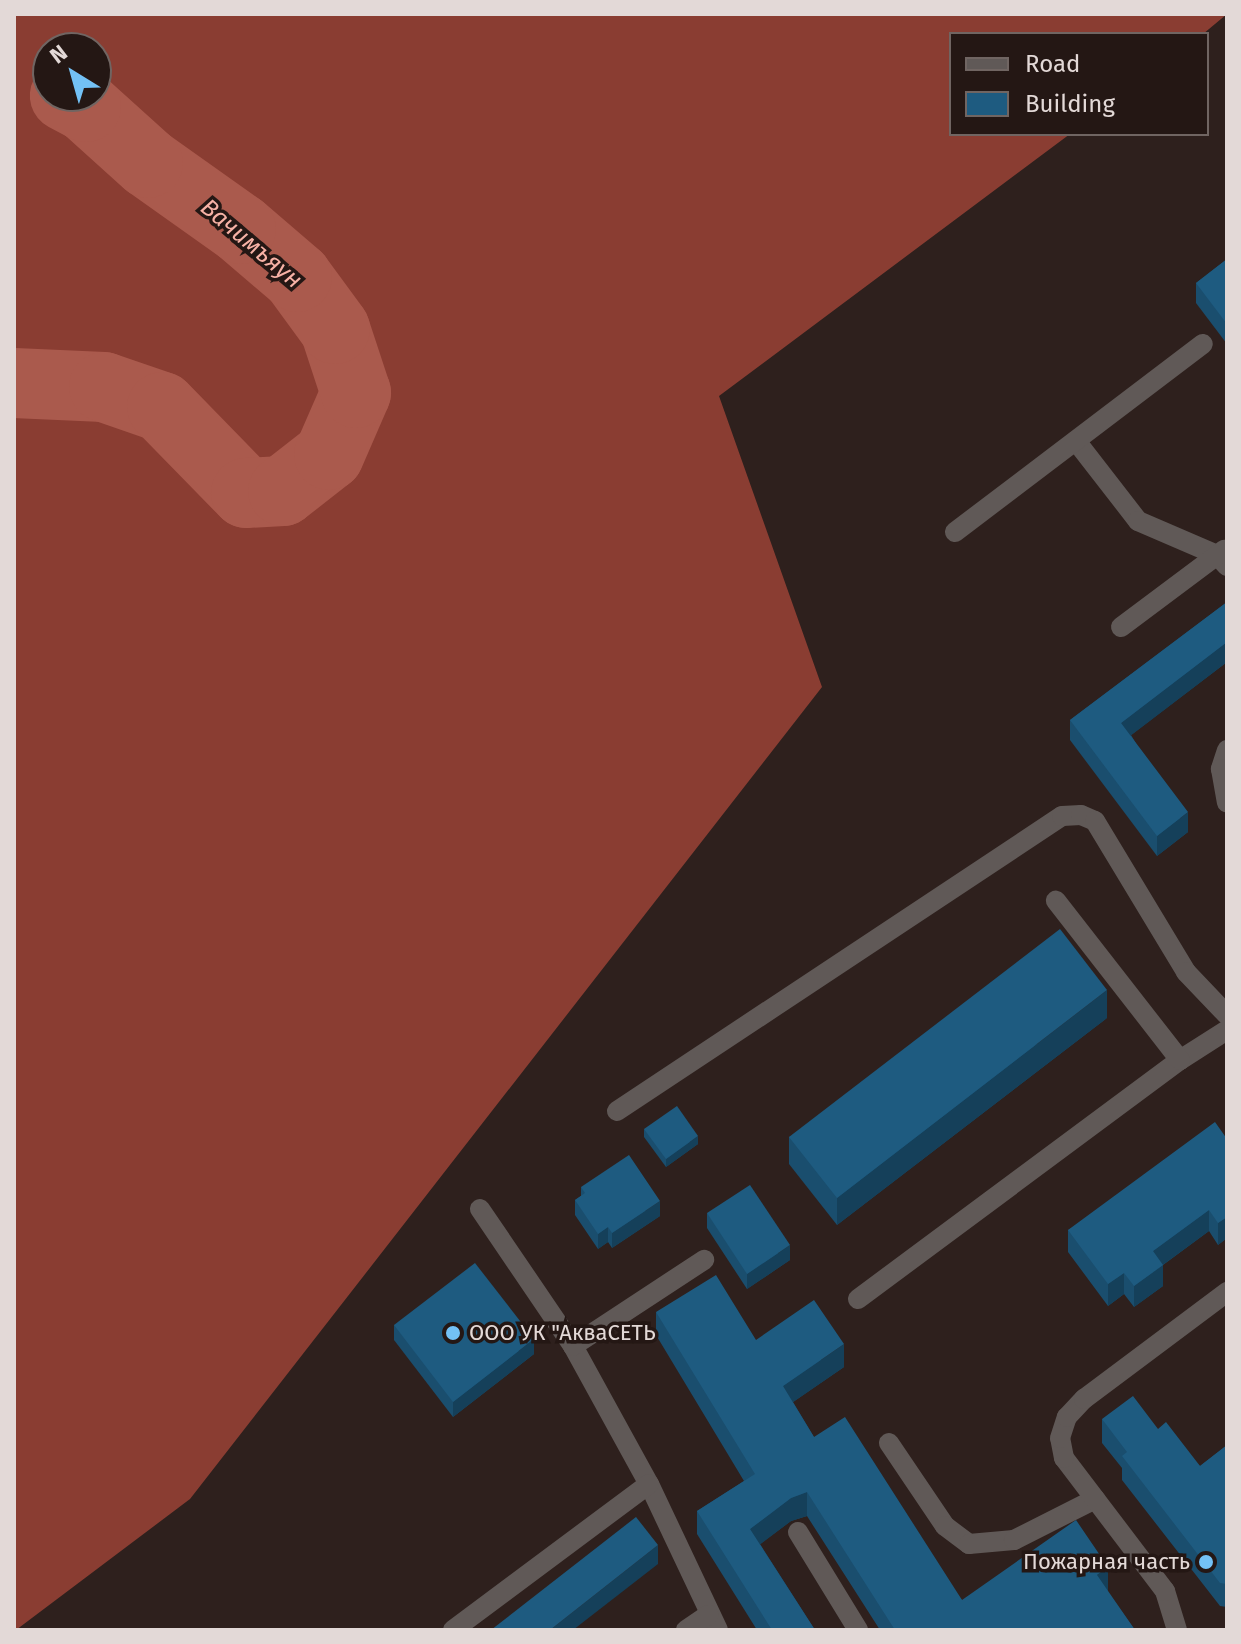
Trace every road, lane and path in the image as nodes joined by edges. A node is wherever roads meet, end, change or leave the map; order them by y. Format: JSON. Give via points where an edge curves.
{"nodes":[{"id":1,"x":1203,"y":344,"type":"dead end"},
{"id":2,"x":1076,"y":441,"type":"junction"},
{"id":3,"x":955,"y":532,"type":"dead end"},
{"id":4,"x":1224,"y":556,"type":"edge"},
{"id":5,"x":1121,"y":627,"type":"dead end"},
{"id":6,"x":1227,"y":750,"type":"edge"},
{"id":7,"x":1227,"y":802,"type":"edge"},
{"id":8,"x":1056,"y":901,"type":"dead end"},
{"id":9,"x":1227,"y":1015,"type":"edge"},
{"id":10,"x":1227,"y":1030,"type":"edge"},
{"id":11,"x":1180,"y":1060,"type":"junction"},
{"id":12,"x":617,"y":1111,"type":"dead end"},
{"id":13,"x":480,"y":1209,"type":"dead end"},
{"id":14,"x":704,"y":1260,"type":"dead end"},
{"id":15,"x":1227,"y":1292,"type":"edge"},
{"id":16,"x":858,"y":1299,"type":"dead end"},
{"id":17,"x":573,"y":1346,"type":"junction"},
{"id":18,"x":889,"y":1443,"type":"dead end"},
{"id":19,"x":649,"y":1484,"type":"junction"},
{"id":20,"x":1095,"y":1499,"type":"junction"},
{"id":21,"x":798,"y":1532,"type":"dead end"},
{"id":22,"x":713,"y":1622,"type":"edge"},
{"id":23,"x":453,"y":1630,"type":"edge"},
{"id":24,"x":686,"y":1630,"type":"edge"},
{"id":25,"x":858,"y":1630,"type":"edge"},
{"id":26,"x":1177,"y":1630,"type":"edge"}],
"edges":[{"from":1,"to":2,"type":"lane"},
{"from":2,"to":3,"type":"lane"},
{"from":2,"to":4,"type":"lane","via":[[1138,521]]},
{"from":4,"to":5,"type":"lane"},
{"from":6,"to":7,"type":"lane","via":[[1221,769]]},
{"from":8,"to":11,"type":"lane"},
{"from":9,"to":12,"type":"lane","via":[[1186,972],[1095,821],[1062,816]]},
{"from":10,"to":11,"type":"lane"},
{"from":11,"to":16,"type":"lane"},
{"from":13,"to":17,"type":"lane"},
{"from":14,"to":17,"type":"lane"},
{"from":15,"to":20,"type":"lane","via":[[1067,1417],[1060,1438],[1064,1458]]},
{"from":17,"to":19,"type":"lane"},
{"from":18,"to":20,"type":"lane","via":[[945,1526],[969,1544],[1014,1540]]},
{"from":19,"to":22,"type":"lane"},
{"from":19,"to":23,"type":"lane"},
{"from":20,"to":26,"type":"lane","via":[[1165,1591]]},
{"from":21,"to":25,"type":"lane"},
{"from":22,"to":24,"type":"lane"}]}
